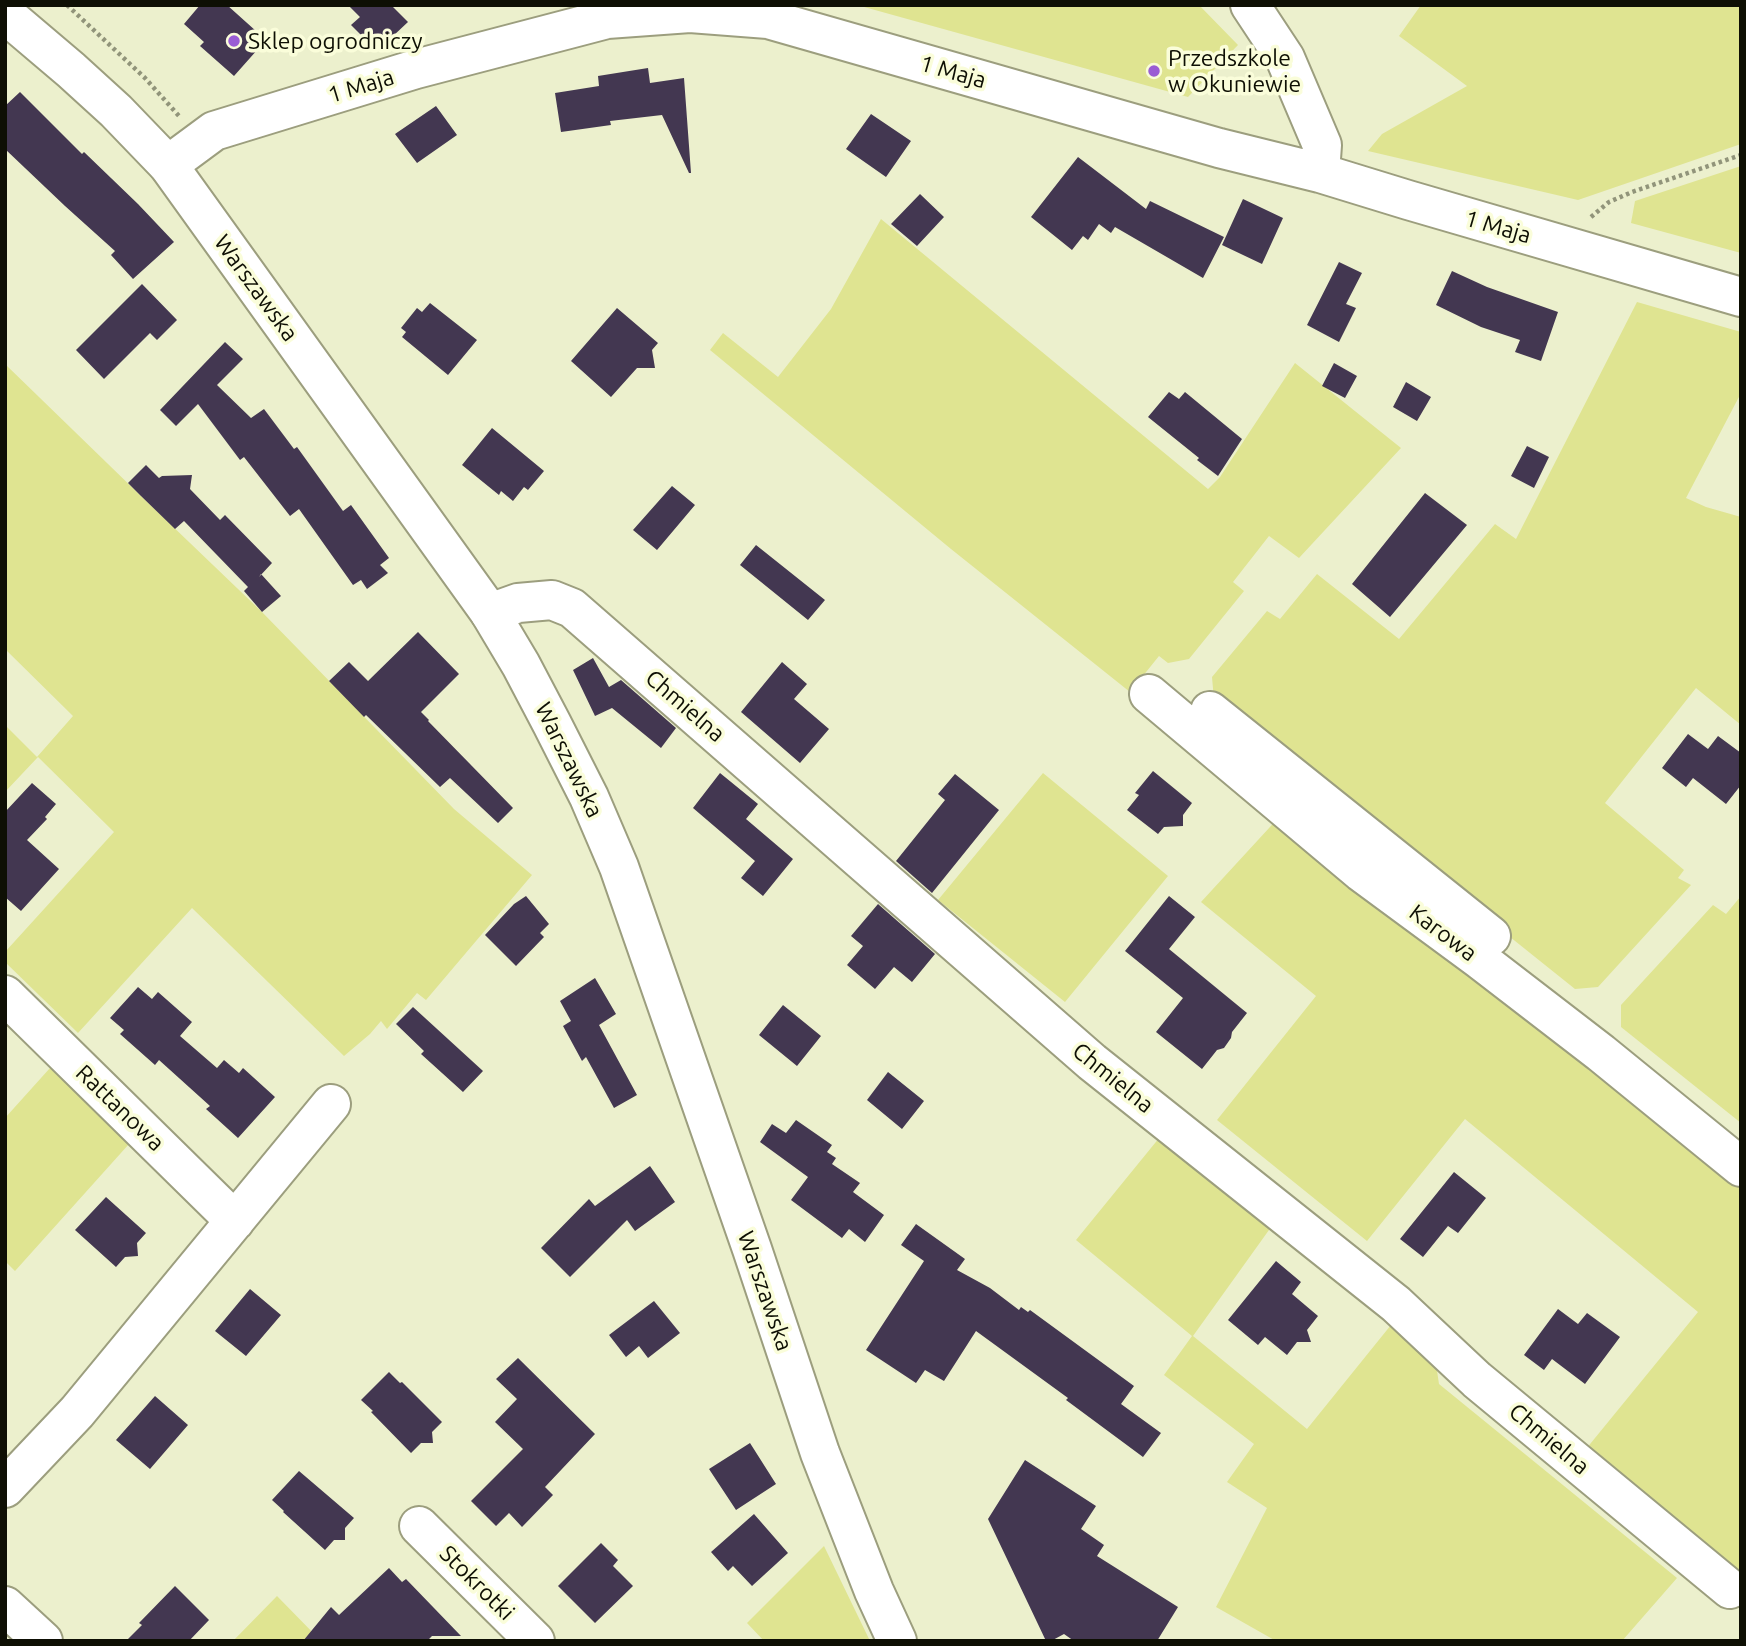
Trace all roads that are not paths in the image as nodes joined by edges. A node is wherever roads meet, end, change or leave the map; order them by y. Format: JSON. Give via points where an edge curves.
{"nodes":[{"id":1,"x":1250,"y":5,"type":"edge"},
{"id":2,"x":5,"y":14,"type":"edge"},
{"id":3,"x":168,"y":164,"type":"junction"},
{"id":4,"x":1320,"y":173,"type":"junction"},
{"id":5,"x":1741,"y":297,"type":"edge"},
{"id":6,"x":490,"y":613,"type":"junction"},
{"id":7,"x":5,"y":995,"type":"edge"},
{"id":8,"x":331,"y":1104,"type":"dead end"},
{"id":9,"x":1741,"y":1137,"type":"edge"},
{"id":10,"x":1741,"y":1167,"type":"edge"},
{"id":11,"x":235,"y":1221,"type":"junction"},
{"id":12,"x":5,"y":1488,"type":"edge"},
{"id":13,"x":419,"y":1526,"type":"dead end"},
{"id":14,"x":1730,"y":1589,"type":"dead end"},
{"id":15,"x":5,"y":1606,"type":"edge"},
{"id":16,"x":43,"y":1641,"type":"edge"},
{"id":17,"x":535,"y":1641,"type":"edge"},
{"id":18,"x":897,"y":1641,"type":"edge"}],
"edges":[{"from":1,"to":4,"type":"street","via":[[1285,58],[1322,145]]},
{"from":2,"to":3,"type":"street","name":"Warszawska","via":[[107,103]]},
{"from":3,"to":4,"type":"street","name":"1 Maja","via":[[214,131],[416,69],[607,19],[690,13],[768,19]]},
{"from":3,"to":6,"type":"street","name":"Warszawska"},
{"from":4,"to":5,"type":"street","name":"1 Maja"},
{"from":6,"to":14,"type":"street","name":"Chmielna","via":[[518,603],[552,600],[572,608],[1092,1062],[1396,1304],[1477,1380]]},
{"from":6,"to":18,"type":"street","name":"Warszawska","via":[[552,724],[619,867],[820,1453]]},
{"from":7,"to":11,"type":"street","name":"Rattanowa"},
{"from":8,"to":11,"type":"street"},
{"from":9,"to":10,"type":"street","name":"Karowa","via":[[1166,692],[1361,872],[1601,1053]]},
{"from":11,"to":12,"type":"street","via":[[77,1412]]},
{"from":13,"to":17,"type":"street","name":"Stokrotki"},
{"from":15,"to":16,"type":"street"}]}
